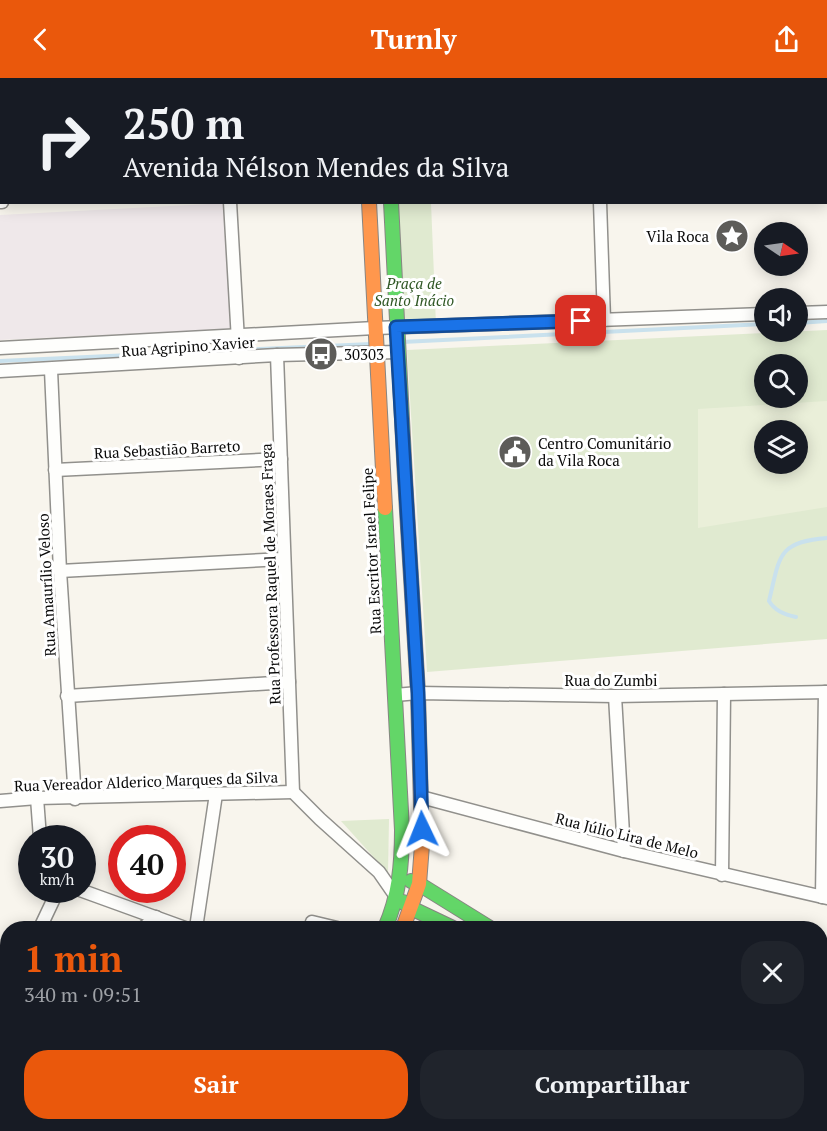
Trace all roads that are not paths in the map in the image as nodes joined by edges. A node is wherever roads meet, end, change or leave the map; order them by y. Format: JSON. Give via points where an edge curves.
{"nodes":[{"id":1,"x":230,"y":204,"type":"edge"},
{"id":2,"x":369,"y":204,"type":"edge"},
{"id":3,"x":391,"y":204,"type":"edge"},
{"id":4,"x":600,"y":204,"type":"edge"},
{"id":5,"x":827,"y":312,"type":"edge"},
{"id":6,"x":808,"y":313,"type":"edge"},
{"id":7,"x":754,"y":314,"type":"edge"},
{"id":8,"x":604,"y":320,"type":"junction"},
{"id":9,"x":396,"y":327,"type":"junction"},
{"id":10,"x":375,"y":328,"type":"junction"},
{"id":11,"x":238,"y":347,"type":"junction"},
{"id":12,"x":0,"y":348,"type":"edge"},
{"id":13,"x":377,"y":352,"type":"junction"},
{"id":14,"x":398,"y":352,"type":"junction"},
{"id":15,"x":277,"y":355,"type":"junction"},
{"id":16,"x":51,"y":370,"type":"junction"},
{"id":17,"x":0,"y":371,"type":"edge"},
{"id":18,"x":281,"y":459,"type":"junction"},
{"id":19,"x":55,"y":470,"type":"junction"},
{"id":20,"x":284,"y":560,"type":"junction"},
{"id":21,"x":60,"y":571,"type":"junction"},
{"id":22,"x":289,"y":682,"type":"junction"},
{"id":23,"x":826,"y":692,"type":"edge"},
{"id":24,"x":418,"y":693,"type":"junction"},
{"id":25,"x":724,"y":694,"type":"junction"},
{"id":26,"x":395,"y":695,"type":"junction"},
{"id":27,"x":67,"y":696,"type":"junction"},
{"id":28,"x":615,"y":696,"type":"junction"},
{"id":29,"x":292,"y":792,"type":"junction"},
{"id":30,"x":216,"y":794,"type":"junction"},
{"id":31,"x":421,"y":797,"type":"junction"},
{"id":32,"x":37,"y":798,"type":"junction"},
{"id":33,"x":75,"y":798,"type":"junction"},
{"id":34,"x":0,"y":801,"type":"edge"},
{"id":35,"x":39,"y":825,"type":"edge"},
{"id":36,"x":624,"y":851,"type":"junction"},
{"id":37,"x":379,"y":872,"type":"junction"},
{"id":38,"x":722,"y":875,"type":"junction"},
{"id":39,"x":401,"y":878,"type":"junction"},
{"id":40,"x":419,"y":884,"type":"junction"},
{"id":41,"x":96,"y":896,"type":"edge"},
{"id":42,"x":825,"y":897,"type":"edge"},
{"id":43,"x":397,"y":898,"type":"junction"},
{"id":44,"x":52,"y":903,"type":"edge"},
{"id":45,"x":411,"y":908,"type":"junction"},
{"id":46,"x":156,"y":917,"type":"junction"},
{"id":47,"x":43,"y":921,"type":"edge"},
{"id":48,"x":151,"y":921,"type":"edge"},
{"id":49,"x":167,"y":921,"type":"edge"},
{"id":50,"x":197,"y":921,"type":"edge"},
{"id":51,"x":388,"y":921,"type":"edge"},
{"id":52,"x":406,"y":921,"type":"edge"},
{"id":53,"x":438,"y":921,"type":"edge"},
{"id":54,"x":479,"y":921,"type":"edge"}],
"edges":[{"from":1,"to":11,"type":"street"},
{"from":2,"to":10,"type":"street","name":"Rua Escritor Israel Felipe"},
{"from":3,"to":9,"type":"street"},
{"from":4,"to":8,"type":"street"},
{"from":5,"to":6,"type":"street"},
{"from":7,"to":8,"type":"street"},
{"from":8,"to":9,"type":"street"},
{"from":9,"to":10,"type":"street"},
{"from":9,"to":14,"type":"street"},
{"from":10,"to":11,"type":"street"},
{"from":10,"to":13,"type":"street","name":"Rua Escritor Israel Felipe"},
{"from":11,"to":12,"type":"street"},
{"from":11,"to":15,"type":"street","name":"Rua Agripino Xavier"},
{"from":11,"to":16,"type":"street","name":"Rua Agripino Xavier"},
{"from":13,"to":14,"type":"street","name":"Rua Agripino Xavier"},
{"from":13,"to":15,"type":"street","name":"Rua Agripino Xavier"},
{"from":13,"to":26,"type":"street","name":"Rua Escritor Israel Felipe"},
{"from":14,"to":24,"type":"street"},
{"from":15,"to":18,"type":"street","name":"Rua Professora Raquel de Moraes Fraga"},
{"from":16,"to":17,"type":"street","name":"Rua Agripino Xavier"},
{"from":16,"to":19,"type":"street","name":"Rua Amaurílio Veloso"},
{"from":18,"to":19,"type":"street","name":"Rua Sebastião Barreto"},
{"from":18,"to":20,"type":"street","name":"Rua Professora Raquel de Moraes Fraga"},
{"from":19,"to":21,"type":"street","name":"Rua Amaurílio Veloso"},
{"from":20,"to":21,"type":"street"},
{"from":20,"to":22,"type":"street","name":"Rua Professora Raquel de Moraes Fraga"},
{"from":21,"to":27,"type":"street","name":"Rua Amaurílio Veloso"},
{"from":22,"to":27,"type":"street"},
{"from":22,"to":29,"type":"street","name":"Rua Professora Raquel de Moraes Fraga"},
{"from":23,"to":25,"type":"street","name":"Rua do Zumbi"},
{"from":23,"to":42,"type":"street"},
{"from":24,"to":26,"type":"street","name":"Rua do Zumbi"},
{"from":24,"to":28,"type":"street","name":"Rua do Zumbi"},
{"from":24,"to":31,"type":"street"},
{"from":25,"to":28,"type":"street","name":"Rua do Zumbi"},
{"from":25,"to":38,"type":"street"},
{"from":26,"to":39,"type":"street","name":"Rua Escritor Israel Felipe"},
{"from":27,"to":33,"type":"street","name":"Rua Amaurílio Veloso"},
{"from":28,"to":36,"type":"street"},
{"from":29,"to":30,"type":"street","name":"Rua Vereador Alderico Marques da Silva"},
{"from":29,"to":37,"type":"street"},
{"from":30,"to":33,"type":"street","name":"Rua Vereador Alderico Marques da Silva"},
{"from":30,"to":50,"type":"street"},
{"from":31,"to":36,"type":"street","name":"Rua Júlio Lira de Melo"},
{"from":31,"to":40,"type":"street"},
{"from":32,"to":33,"type":"street","name":"Rua Vereador Alderico Marques da Silva"},
{"from":32,"to":34,"type":"street","name":"Rua Vereador Alderico Marques da Silva"},
{"from":32,"to":35,"type":"street"},
{"from":36,"to":38,"type":"street","name":"Rua Júlio Lira de Melo"},
{"from":37,"to":39,"type":"street"},
{"from":37,"to":43,"type":"street"},
{"from":38,"to":42,"type":"street","name":"Rua Júlio Lira de Melo"},
{"from":39,"to":40,"type":"street"},
{"from":39,"to":43,"type":"street","name":"Rua Escritor Israel Felipe"},
{"from":40,"to":45,"type":"street"},
{"from":40,"to":54,"type":"street"},
{"from":41,"to":46,"type":"street"},
{"from":43,"to":45,"type":"street"},
{"from":43,"to":51,"type":"street","name":"Rua Escritor Israel Felipe"},
{"from":44,"to":47,"type":"street"},
{"from":45,"to":52,"type":"street"},
{"from":45,"to":53,"type":"street"},
{"from":46,"to":48,"type":"street"},
{"from":46,"to":49,"type":"street"}]}
